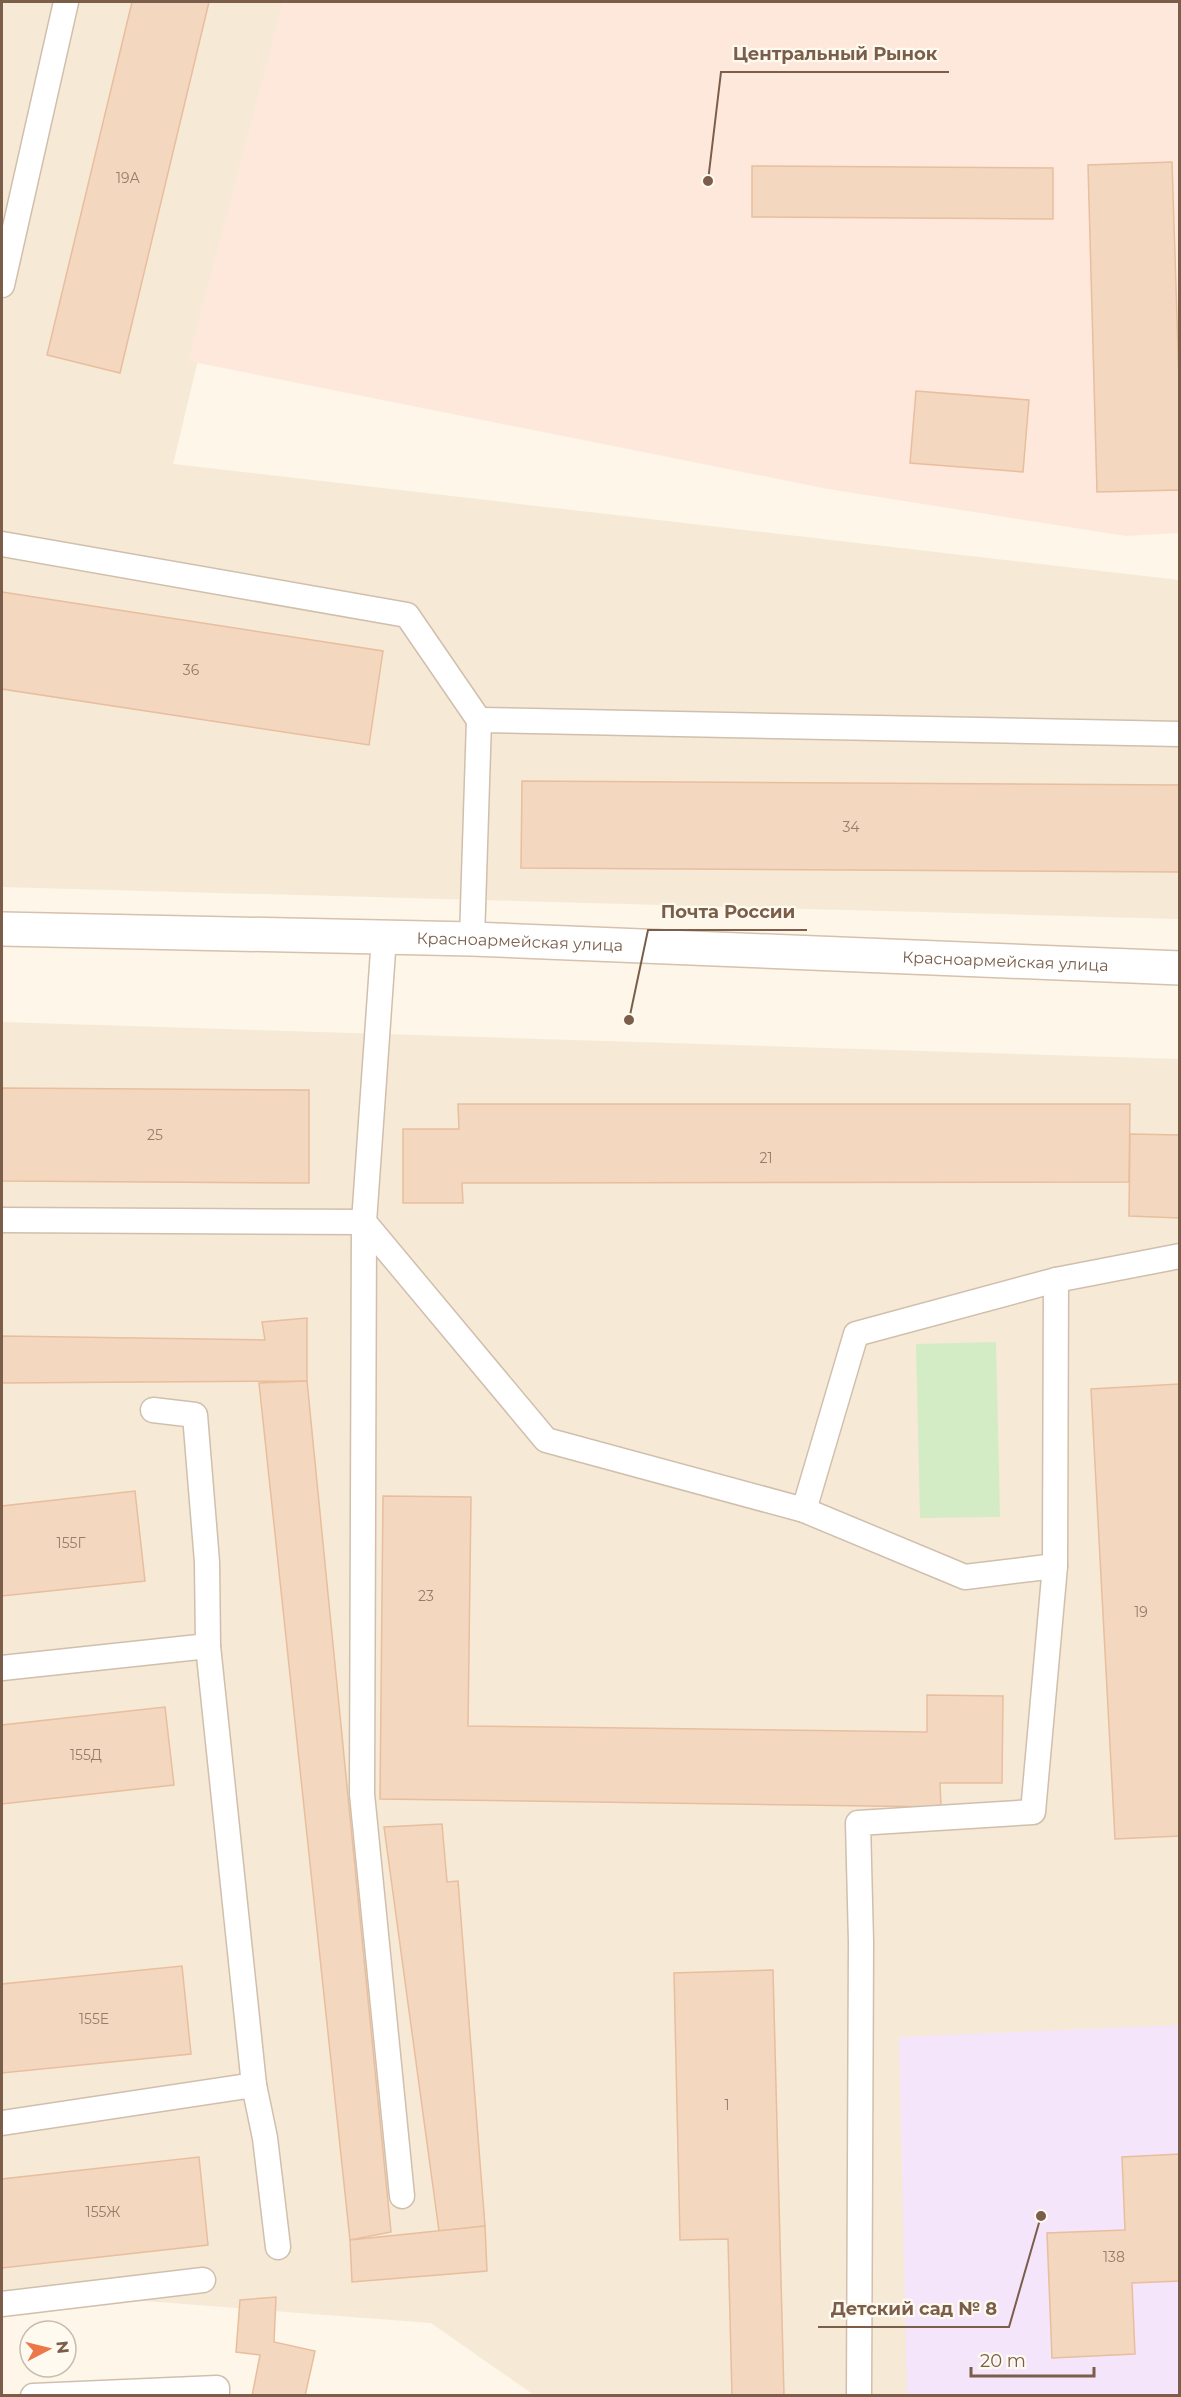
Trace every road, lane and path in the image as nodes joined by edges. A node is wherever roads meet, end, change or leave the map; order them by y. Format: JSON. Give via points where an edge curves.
{"nodes":[{"id":1,"x":66,"y":2,"type":"edge"},
{"id":2,"x":2,"y":285,"type":"edge"},
{"id":3,"x":2,"y":544,"type":"edge"},
{"id":4,"x":479,"y":720,"type":"junction"},
{"id":5,"x":1179,"y":734,"type":"edge"},
{"id":6,"x":2,"y":929,"type":"edge"},
{"id":7,"x":384,"y":937,"type":"junction"},
{"id":8,"x":472,"y":939,"type":"junction"},
{"id":9,"x":1179,"y":968,"type":"edge"},
{"id":10,"x":2,"y":1220,"type":"edge"},
{"id":11,"x":364,"y":1222,"type":"junction"},
{"id":12,"x":1179,"y":1256,"type":"edge"},
{"id":13,"x":1056,"y":1280,"type":"junction"},
{"id":14,"x":153,"y":1410,"type":"dead end"},
{"id":15,"x":804,"y":1510,"type":"junction"},
{"id":16,"x":1055,"y":1566,"type":"junction"},
{"id":17,"x":208,"y":1646,"type":"junction"},
{"id":18,"x":2,"y":1668,"type":"edge"},
{"id":19,"x":254,"y":2085,"type":"junction"},
{"id":20,"x":2,"y":2123,"type":"edge"},
{"id":21,"x":402,"y":2196,"type":"dead end"},
{"id":22,"x":278,"y":2247,"type":"dead end"},
{"id":23,"x":203,"y":2280,"type":"dead end"},
{"id":24,"x":2,"y":2304,"type":"edge"},
{"id":25,"x":33,"y":2396,"type":"edge"},
{"id":26,"x":217,"y":2396,"type":"edge"},
{"id":27,"x":859,"y":2396,"type":"edge"}],
"edges":[{"from":1,"to":2,"type":"lane"},
{"from":3,"to":4,"type":"lane","via":[[407,615]]},
{"from":4,"to":5,"type":"lane"},
{"from":4,"to":8,"type":"lane"},
{"from":6,"to":7,"type":"street","name":"Красноармейская улица"},
{"from":7,"to":8,"type":"street","name":"Красноармейская улица"},
{"from":7,"to":11,"type":"lane"},
{"from":8,"to":9,"type":"street","name":"Красноармейская улица"},
{"from":10,"to":11,"type":"lane"},
{"from":11,"to":15,"type":"lane","via":[[546,1440]]},
{"from":11,"to":21,"type":"lane","via":[[362,1794]]},
{"from":12,"to":13,"type":"lane"},
{"from":13,"to":15,"type":"lane","via":[[856,1334]]},
{"from":13,"to":16,"type":"lane"},
{"from":14,"to":17,"type":"lane","via":[[195,1415],[207,1562]]},
{"from":15,"to":16,"type":"lane","via":[[965,1577]]},
{"from":16,"to":27,"type":"lane","via":[[1033,1812],[858,1823]]},
{"from":17,"to":18,"type":"lane"},
{"from":17,"to":19,"type":"lane"},
{"from":19,"to":20,"type":"lane"},
{"from":19,"to":22,"type":"lane","via":[[265,2138]]},
{"from":23,"to":24,"type":"lane"},
{"from":25,"to":26,"type":"lane","via":[[217,2388]]}]}
